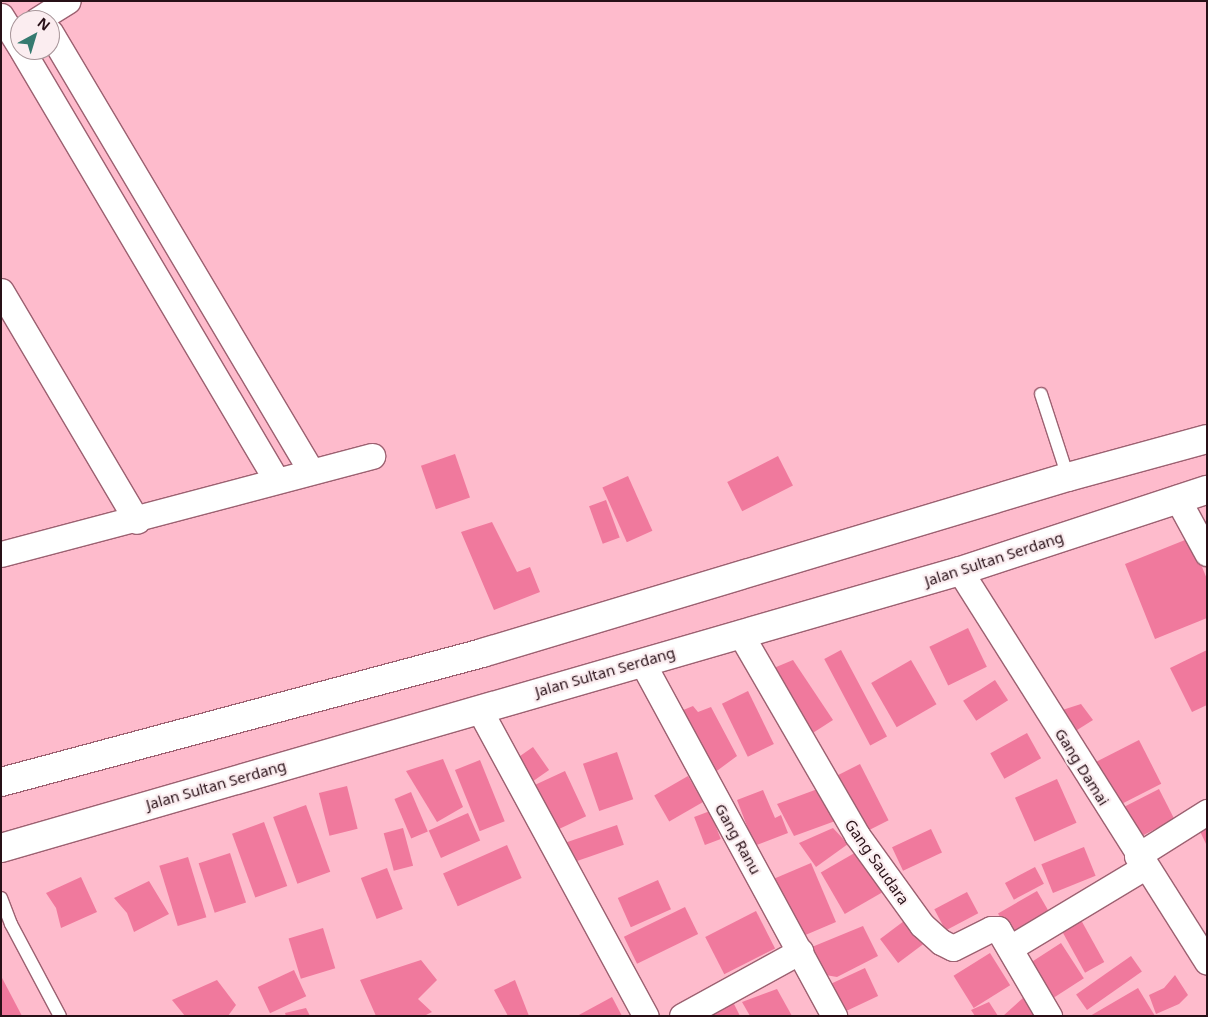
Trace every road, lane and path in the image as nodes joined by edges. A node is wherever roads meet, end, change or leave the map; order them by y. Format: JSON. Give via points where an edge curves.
{"nodes":[{"id":1,"x":67,"y":1,"type":"edge"},
{"id":2,"x":57,"y":10,"type":"edge"},
{"id":3,"x":60,"y":50,"type":"edge"},
{"id":4,"x":29,"y":60,"type":"edge"},
{"id":5,"x":1,"y":291,"type":"edge"},
{"id":6,"x":1040,"y":394,"type":"dead end"},
{"id":7,"x":1207,"y":439,"type":"edge"},
{"id":8,"x":372,"y":456,"type":"dead end"},
{"id":9,"x":311,"y":471,"type":"junction"},
{"id":10,"x":1068,"y":477,"type":"junction"},
{"id":11,"x":276,"y":480,"type":"junction"},
{"id":12,"x":1207,"y":490,"type":"edge"},
{"id":13,"x":1177,"y":498,"type":"junction"},
{"id":14,"x":137,"y":521,"type":"junction"},
{"id":15,"x":1207,"y":553,"type":"edge"},
{"id":16,"x":1,"y":554,"type":"edge"},
{"id":17,"x":960,"y":571,"type":"junction"},
{"id":18,"x":740,"y":633,"type":"junction"},
{"id":19,"x":642,"y":662,"type":"junction"},
{"id":20,"x":479,"y":709,"type":"junction"},
{"id":21,"x":1,"y":782,"type":"edge"},
{"id":22,"x":1207,"y":812,"type":"edge"},
{"id":23,"x":1,"y":848,"type":"edge"},
{"id":24,"x":1141,"y":861,"type":"junction"},
{"id":25,"x":1,"y":898,"type":"edge"},
{"id":26,"x":1010,"y":948,"type":"junction"},
{"id":27,"x":800,"y":951,"type":"junction"},
{"id":28,"x":1207,"y":962,"type":"edge"},
{"id":29,"x":60,"y":1016,"type":"edge"},
{"id":30,"x":646,"y":1016,"type":"edge"},
{"id":31,"x":682,"y":1016,"type":"edge"},
{"id":32,"x":834,"y":1016,"type":"edge"},
{"id":33,"x":1049,"y":1016,"type":"edge"}],
"edges":[{"from":1,"to":2,"type":"street"},
{"from":3,"to":9,"type":"street"},
{"from":4,"to":11,"type":"street"},
{"from":5,"to":14,"type":"street"},
{"from":6,"to":10,"type":"lane"},
{"from":7,"to":10,"type":"highway"},
{"from":8,"to":9,"type":"street"},
{"from":9,"to":11,"type":"street"},
{"from":10,"to":21,"type":"highway","via":[[482,653]]},
{"from":11,"to":14,"type":"street"},
{"from":12,"to":13,"type":"highway","name":"Jalan Sultan Serdang"},
{"from":13,"to":15,"type":"street"},
{"from":13,"to":17,"type":"highway","name":"Jalan Sultan Serdang"},
{"from":14,"to":16,"type":"street"},
{"from":17,"to":18,"type":"highway","name":"Jalan Sultan Serdang"},
{"from":17,"to":24,"type":"street","name":"Gang Damai"},
{"from":18,"to":19,"type":"highway","name":"Jalan Sultan Serdang"},
{"from":18,"to":26,"type":"street","name":"Gang Saudara","via":[[857,835],[922,925],[953,948],[995,928]]},
{"from":19,"to":20,"type":"highway","name":"Jalan Sultan Serdang"},
{"from":19,"to":27,"type":"street","name":"Gang Ranu"},
{"from":20,"to":23,"type":"highway","name":"Jalan Sultan Serdang"},
{"from":20,"to":30,"type":"street"},
{"from":22,"to":24,"type":"street"},
{"from":24,"to":26,"type":"street"},
{"from":24,"to":28,"type":"street","name":"Gang Damai"},
{"from":25,"to":29,"type":"lane","via":[[10,924]]},
{"from":26,"to":33,"type":"street","name":"Gang Saudara"},
{"from":27,"to":31,"type":"street"},
{"from":27,"to":32,"type":"street","name":"Gang Ranu"}]}
